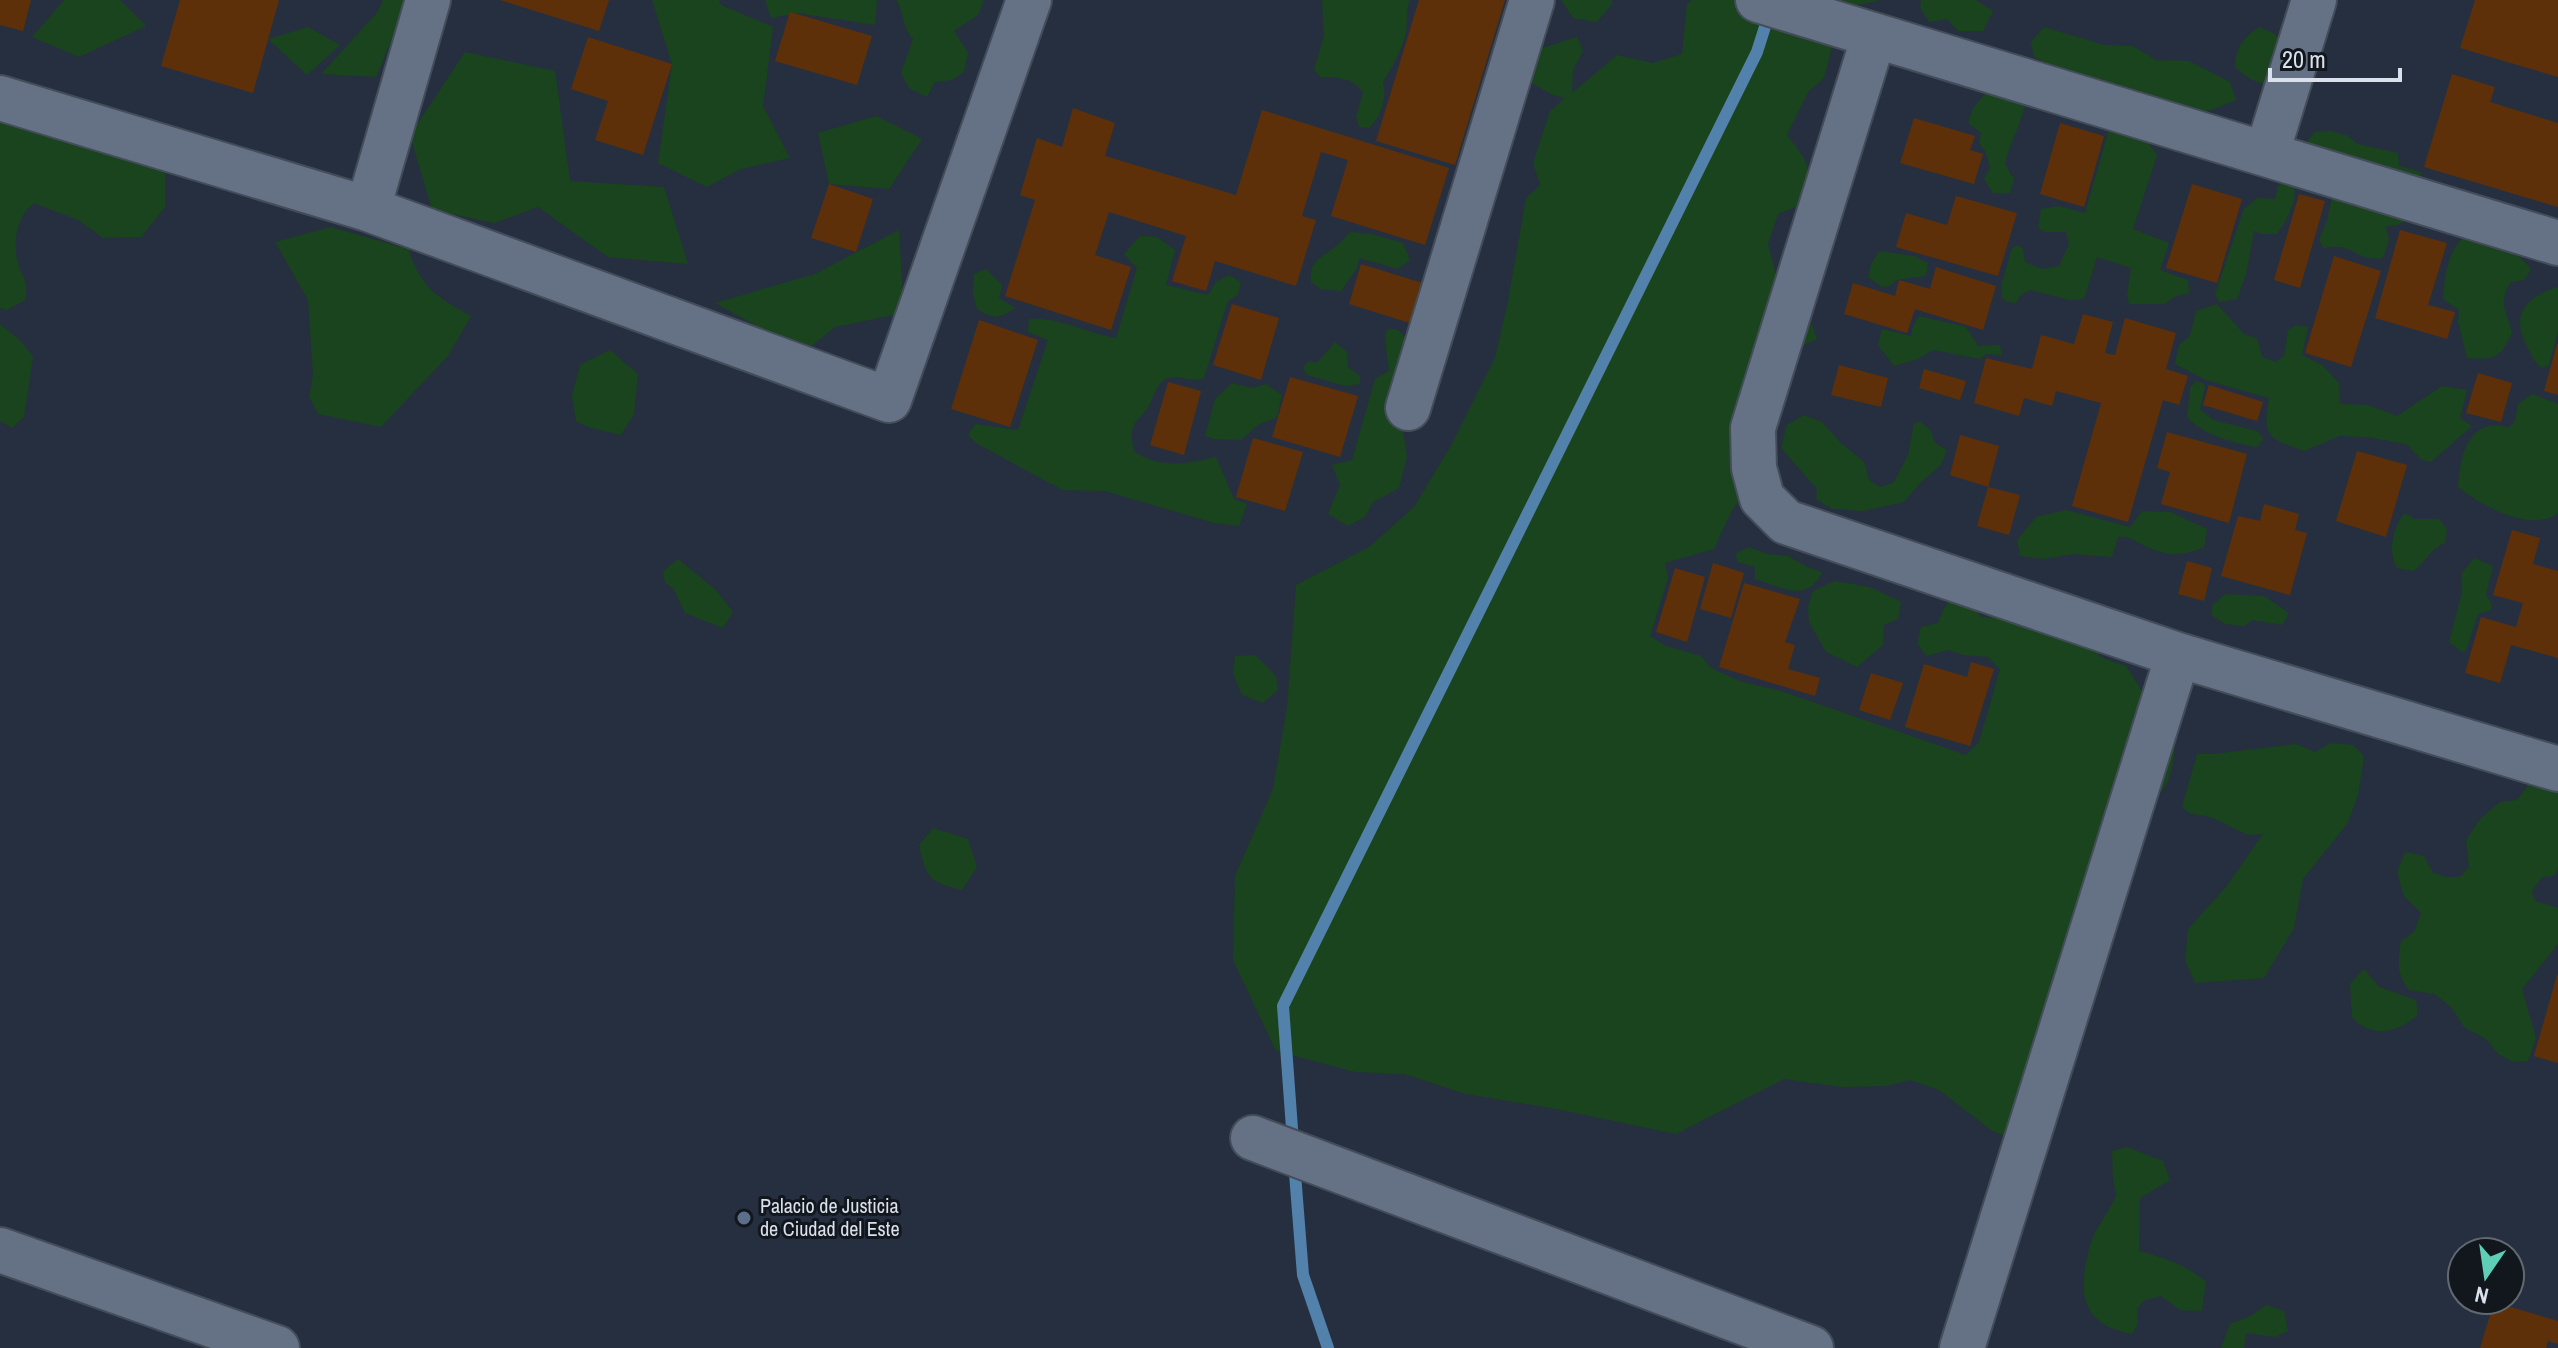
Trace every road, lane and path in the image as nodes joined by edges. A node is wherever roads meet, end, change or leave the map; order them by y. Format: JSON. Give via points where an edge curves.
{"nodes":[{"id":1,"x":428,"y":0,"type":"edge"},
{"id":2,"x":1029,"y":0,"type":"edge"},
{"id":3,"x":1532,"y":0,"type":"edge"},
{"id":4,"x":1758,"y":0,"type":"edge"},
{"id":5,"x":2314,"y":0,"type":"edge"},
{"id":6,"x":1874,"y":36,"type":"junction"},
{"id":7,"x":0,"y":98,"type":"edge"},
{"id":8,"x":2267,"y":153,"type":"junction"},
{"id":9,"x":368,"y":209,"type":"junction"},
{"id":10,"x":2558,"y":243,"type":"edge"},
{"id":11,"x":1408,"y":408,"type":"dead end"},
{"id":12,"x":2178,"y":655,"type":"junction"},
{"id":13,"x":2558,"y":769,"type":"edge"},
{"id":14,"x":1253,"y":1138,"type":"dead end"},
{"id":15,"x":0,"y":1250,"type":"edge"},
{"id":16,"x":277,"y":1348,"type":"edge"},
{"id":17,"x":1811,"y":1348,"type":"edge"},
{"id":18,"x":1962,"y":1348,"type":"edge"}],
"edges":[{"from":1,"to":9,"type":"street"},
{"from":2,"to":9,"type":"street","via":[[889,400]]},
{"from":3,"to":11,"type":"street"},
{"from":4,"to":6,"type":"street"},
{"from":5,"to":8,"type":"street"},
{"from":6,"to":8,"type":"street"},
{"from":6,"to":12,"type":"street","via":[[1753,428],[1754,468],[1762,498],[1786,522]]},
{"from":7,"to":9,"type":"street"},
{"from":8,"to":10,"type":"street"},
{"from":12,"to":13,"type":"street"},
{"from":12,"to":18,"type":"street"},
{"from":14,"to":17,"type":"street"},
{"from":15,"to":16,"type":"street"}]}
